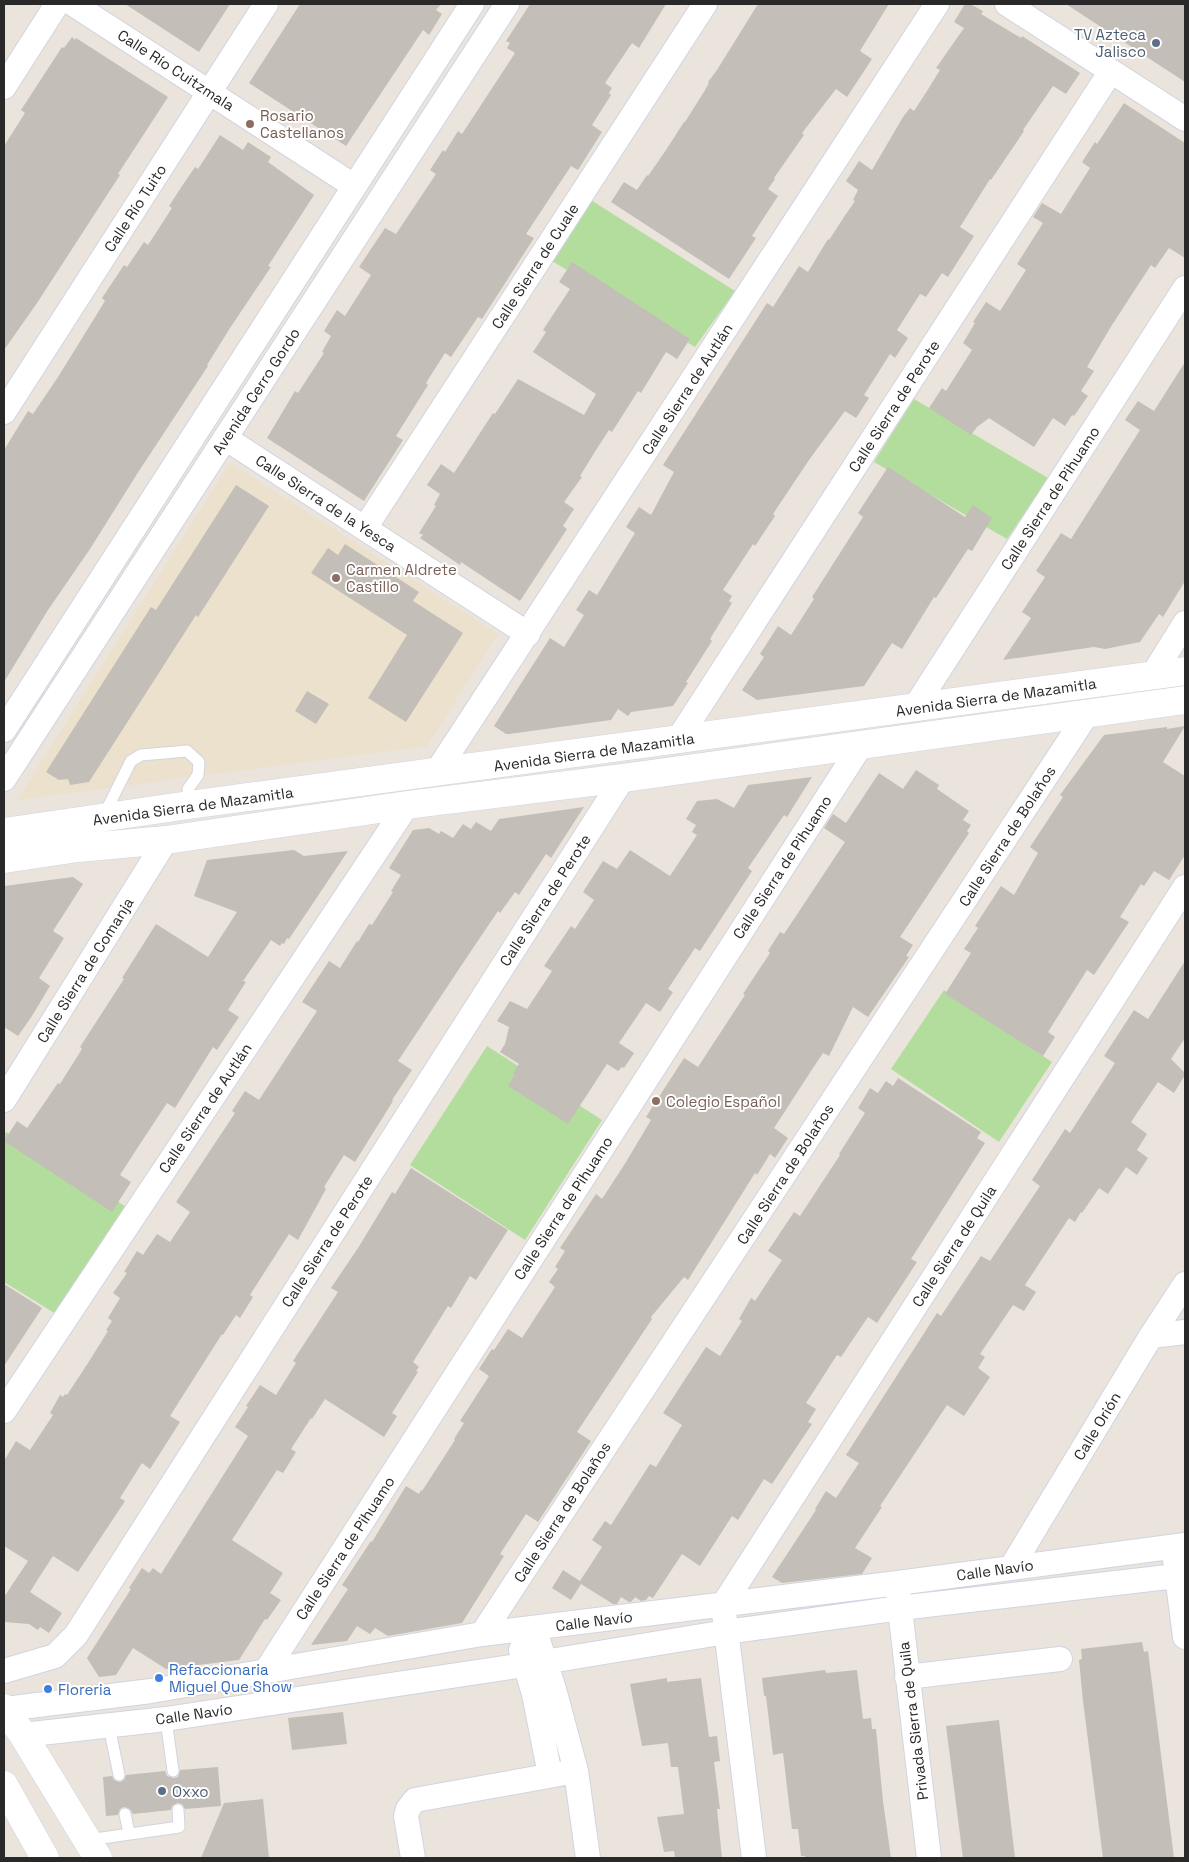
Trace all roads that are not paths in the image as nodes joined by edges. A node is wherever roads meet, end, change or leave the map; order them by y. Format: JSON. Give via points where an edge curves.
{"nodes":[{"id":1,"x":57,"y":4,"type":"edge"},
{"id":2,"x":73,"y":4,"type":"edge"},
{"id":3,"x":266,"y":4,"type":"edge"},
{"id":4,"x":472,"y":4,"type":"edge"},
{"id":5,"x":507,"y":4,"type":"edge"},
{"id":6,"x":704,"y":4,"type":"edge"},
{"id":7,"x":937,"y":4,"type":"edge"},
{"id":8,"x":1007,"y":4,"type":"edge"},
{"id":9,"x":1111,"y":71,"type":"junction"},
{"id":10,"x":4,"y":87,"type":"edge"},
{"id":11,"x":209,"y":92,"type":"junction"},
{"id":12,"x":1185,"y":119,"type":"edge"},
{"id":13,"x":354,"y":186,"type":"junction"},
{"id":14,"x":1185,"y":288,"type":"edge"},
{"id":15,"x":4,"y":412,"type":"edge"},
{"id":16,"x":225,"y":438,"type":"junction"},
{"id":17,"x":365,"y":528,"type":"junction"},
{"id":18,"x":79,"y":613,"type":"junction"},
{"id":19,"x":1185,"y":623,"type":"edge"},
{"id":20,"x":101,"y":629,"type":"junction"},
{"id":21,"x":528,"y":634,"type":"junction"},
{"id":22,"x":1185,"y":672,"type":"edge"},
{"id":23,"x":1152,"y":676,"type":"junction"},
{"id":24,"x":1185,"y":700,"type":"edge"},
{"id":25,"x":915,"y":707,"type":"junction"},
{"id":26,"x":1087,"y":714,"type":"junction"},
{"id":27,"x":4,"y":730,"type":"edge"},
{"id":28,"x":734,"y":733,"type":"junction"},
{"id":29,"x":677,"y":741,"type":"junction"},
{"id":30,"x":861,"y":744,"type":"junction"},
{"id":31,"x":738,"y":761,"type":"junction"},
{"id":32,"x":436,"y":773,"type":"junction"},
{"id":33,"x":623,"y":778,"type":"junction"},
{"id":34,"x":4,"y":779,"type":"edge"},
{"id":35,"x":189,"y":805,"type":"junction"},
{"id":36,"x":406,"y":805,"type":"junction"},
{"id":37,"x":103,"y":818,"type":"junction"},
{"id":38,"x":4,"y":832,"type":"edge"},
{"id":39,"x":76,"y":835,"type":"junction"},
{"id":40,"x":166,"y":840,"type":"junction"},
{"id":41,"x":4,"y":859,"type":"edge"},
{"id":42,"x":1185,"y":887,"type":"edge"},
{"id":43,"x":4,"y":1100,"type":"edge"},
{"id":44,"x":1185,"y":1284,"type":"edge"},
{"id":45,"x":1185,"y":1332,"type":"edge"},
{"id":46,"x":1151,"y":1336,"type":"junction"},
{"id":47,"x":4,"y":1411,"type":"edge"},
{"id":48,"x":1179,"y":1546,"type":"edge"},
{"id":49,"x":1011,"y":1568,"type":"junction"},
{"id":50,"x":1181,"y":1576,"type":"edge"},
{"id":51,"x":898,"y":1583,"type":"junction"},
{"id":52,"x":723,"y":1605,"type":"junction"},
{"id":53,"x":900,"y":1608,"type":"junction"},
{"id":54,"x":524,"y":1629,"type":"junction"},
{"id":55,"x":726,"y":1632,"type":"junction"},
{"id":56,"x":482,"y":1634,"type":"junction"},
{"id":57,"x":1185,"y":1637,"type":"edge"},
{"id":58,"x":1060,"y":1660,"type":"dead end"},
{"id":59,"x":535,"y":1663,"type":"junction"},
{"id":60,"x":4,"y":1671,"type":"edge"},
{"id":61,"x":266,"y":1671,"type":"junction"},
{"id":62,"x":907,"y":1677,"type":"junction"},
{"id":63,"x":4,"y":1709,"type":"edge"},
{"id":64,"x":166,"y":1719,"type":"junction"},
{"id":65,"x":109,"y":1726,"type":"junction"},
{"id":66,"x":13,"y":1736,"type":"edge"},
{"id":67,"x":173,"y":1771,"type":"dead end"},
{"id":68,"x":576,"y":1771,"type":"junction"},
{"id":69,"x":119,"y":1775,"type":"dead end"},
{"id":70,"x":550,"y":1775,"type":"junction"},
{"id":71,"x":4,"y":1785,"type":"edge"},
{"id":72,"x":178,"y":1810,"type":"dead end"},
{"id":73,"x":125,"y":1814,"type":"dead end"},
{"id":74,"x":129,"y":1833,"type":"junction"},
{"id":75,"x":93,"y":1849,"type":"edge"},
{"id":76,"x":45,"y":1858,"type":"edge"},
{"id":77,"x":413,"y":1858,"type":"edge"},
{"id":78,"x":588,"y":1858,"type":"edge"},
{"id":79,"x":754,"y":1858,"type":"edge"},
{"id":80,"x":929,"y":1858,"type":"edge"}],
"edges":[{"from":1,"to":10,"type":"street"},
{"from":2,"to":11,"type":"street","name":"Calle Río Cuitzmala"},
{"from":3,"to":11,"type":"street","name":"Calle Río Tuito"},
{"from":4,"to":13,"type":"street","name":"Avenida Cerro Gordo"},
{"from":5,"to":16,"type":"street","name":"Avenida Cerro Gordo"},
{"from":6,"to":17,"type":"street","name":"Calle Sierra de Cuale"},
{"from":7,"to":21,"type":"street","name":"Calle Sierra de Autlán"},
{"from":8,"to":9,"type":"street"},
{"from":9,"to":12,"type":"street"},
{"from":9,"to":29,"type":"street","name":"Calle Sierra de Perote"},
{"from":11,"to":13,"type":"street","name":"Calle Río Cuitzmala"},
{"from":11,"to":15,"type":"street","name":"Calle Río Tuito"},
{"from":13,"to":18,"type":"street","name":"Avenida Cerro Gordo"},
{"from":14,"to":25,"type":"street","name":"Calle Sierra de Pihuamo"},
{"from":16,"to":17,"type":"street","name":"Calle Sierra de la Yesca"},
{"from":16,"to":20,"type":"street","name":"Avenida Cerro Gordo"},
{"from":17,"to":21,"type":"street","name":"Calle Sierra de la Yesca"},
{"from":18,"to":20,"type":"street"},
{"from":18,"to":27,"type":"street","name":"Avenida Cerro Gordo"},
{"from":19,"to":23,"type":"street"},
{"from":20,"to":34,"type":"street","name":"Avenida Cerro Gordo"},
{"from":21,"to":32,"type":"street","name":"Calle Sierra de Autlán"},
{"from":22,"to":23,"type":"street","name":"Avenida Sierra de Mazamitla"},
{"from":23,"to":25,"type":"street","name":"Avenida Sierra de Mazamitla"},
{"from":24,"to":26,"type":"street","name":"Avenida Sierra de Mazamitla"},
{"from":25,"to":28,"type":"street","name":"Avenida Sierra de Mazamitla"},
{"from":26,"to":30,"type":"street","name":"Avenida Sierra de Mazamitla"},
{"from":26,"to":56,"type":"street","name":"Calle Sierra de Bolaños"},
{"from":28,"to":29,"type":"street","name":"Avenida Sierra de Mazamitla"},
{"from":28,"to":31,"type":"street"},
{"from":29,"to":32,"type":"street","name":"Avenida Sierra de Mazamitla"},
{"from":30,"to":31,"type":"street","name":"Avenida Sierra de Mazamitla"},
{"from":30,"to":61,"type":"street","name":"Calle Sierra de Pihuamo"},
{"from":31,"to":33,"type":"street","name":"Avenida Sierra de Mazamitla"},
{"from":32,"to":35,"type":"street","name":"Avenida Sierra de Mazamitla"},
{"from":33,"to":36,"type":"street","name":"Avenida Sierra de Mazamitla"},
{"from":33,"to":60,"type":"street","name":"Calle Sierra de Perote","via":[[76,1635],[55,1656]]},
{"from":35,"to":37,"type":"street","name":"Avenida Sierra de Mazamitla"},
{"from":35,"to":37,"type":"lane","via":[[188,789],[198,774],[199,762],[187,751],[141,754],[131,761]]},
{"from":36,"to":40,"type":"street","name":"Avenida Sierra de Mazamitla"},
{"from":36,"to":47,"type":"street","name":"Calle Sierra de Autlán"},
{"from":37,"to":39,"type":"street","name":"Avenida Sierra de Mazamitla"},
{"from":38,"to":39,"type":"street","name":"Avenida Sierra de Mazamitla"},
{"from":39,"to":40,"type":"street","name":"Avenida Sierra de Mazamitla"},
{"from":39,"to":41,"type":"street","name":"Avenida Sierra de Mazamitla"},
{"from":40,"to":43,"type":"street","name":"Calle Sierra de Comanja"},
{"from":42,"to":52,"type":"street","name":"Calle Sierra de Quila"},
{"from":44,"to":46,"type":"street","name":"Calle Orión"},
{"from":45,"to":46,"type":"street"},
{"from":46,"to":49,"type":"street","name":"Calle Orión"},
{"from":48,"to":49,"type":"street","name":"Calle Navío"},
{"from":48,"to":50,"type":"street"},
{"from":49,"to":51,"type":"street","name":"Calle Navío"},
{"from":50,"to":53,"type":"street","name":"Calle Navío"},
{"from":50,"to":57,"type":"street"},
{"from":51,"to":52,"type":"street","name":"Calle Navío"},
{"from":51,"to":53,"type":"street","name":"Privada Sierra de Quila"},
{"from":52,"to":54,"type":"street","name":"Calle Navío"},
{"from":52,"to":55,"type":"street"},
{"from":53,"to":55,"type":"street","name":"Calle Navío"},
{"from":53,"to":62,"type":"street","name":"Privada Sierra de Quila"},
{"from":54,"to":56,"type":"street","name":"Calle Navío"},
{"from":54,"to":59,"type":"street"},
{"from":55,"to":59,"type":"street","name":"Calle Navío"},
{"from":55,"to":79,"type":"street"},
{"from":56,"to":61,"type":"street","name":"Calle Navío"},
{"from":58,"to":62,"type":"street"},
{"from":59,"to":64,"type":"street","name":"Calle Navío"},
{"from":59,"to":68,"type":"street","via":[[554,1689]]},
{"from":59,"to":70,"type":"street","via":[[534,1694]]},
{"from":61,"to":63,"type":"street","name":"Calle Navío","via":[[150,1691]]},
{"from":62,"to":80,"type":"street","name":"Privada Sierra de Quila"},
{"from":63,"to":66,"type":"street"},
{"from":64,"to":65,"type":"street","name":"Calle Navío"},
{"from":64,"to":67,"type":"lane"},
{"from":65,"to":66,"type":"street","name":"Calle Navío"},
{"from":65,"to":69,"type":"lane"},
{"from":66,"to":75,"type":"street"},
{"from":68,"to":70,"type":"street"},
{"from":68,"to":78,"type":"street"},
{"from":70,"to":77,"type":"street","via":[[416,1800],[406,1816]]},
{"from":71,"to":76,"type":"street"},
{"from":72,"to":74,"type":"lane","via":[[179,1827]]},
{"from":73,"to":74,"type":"lane"},
{"from":74,"to":75,"type":"lane"}]}
